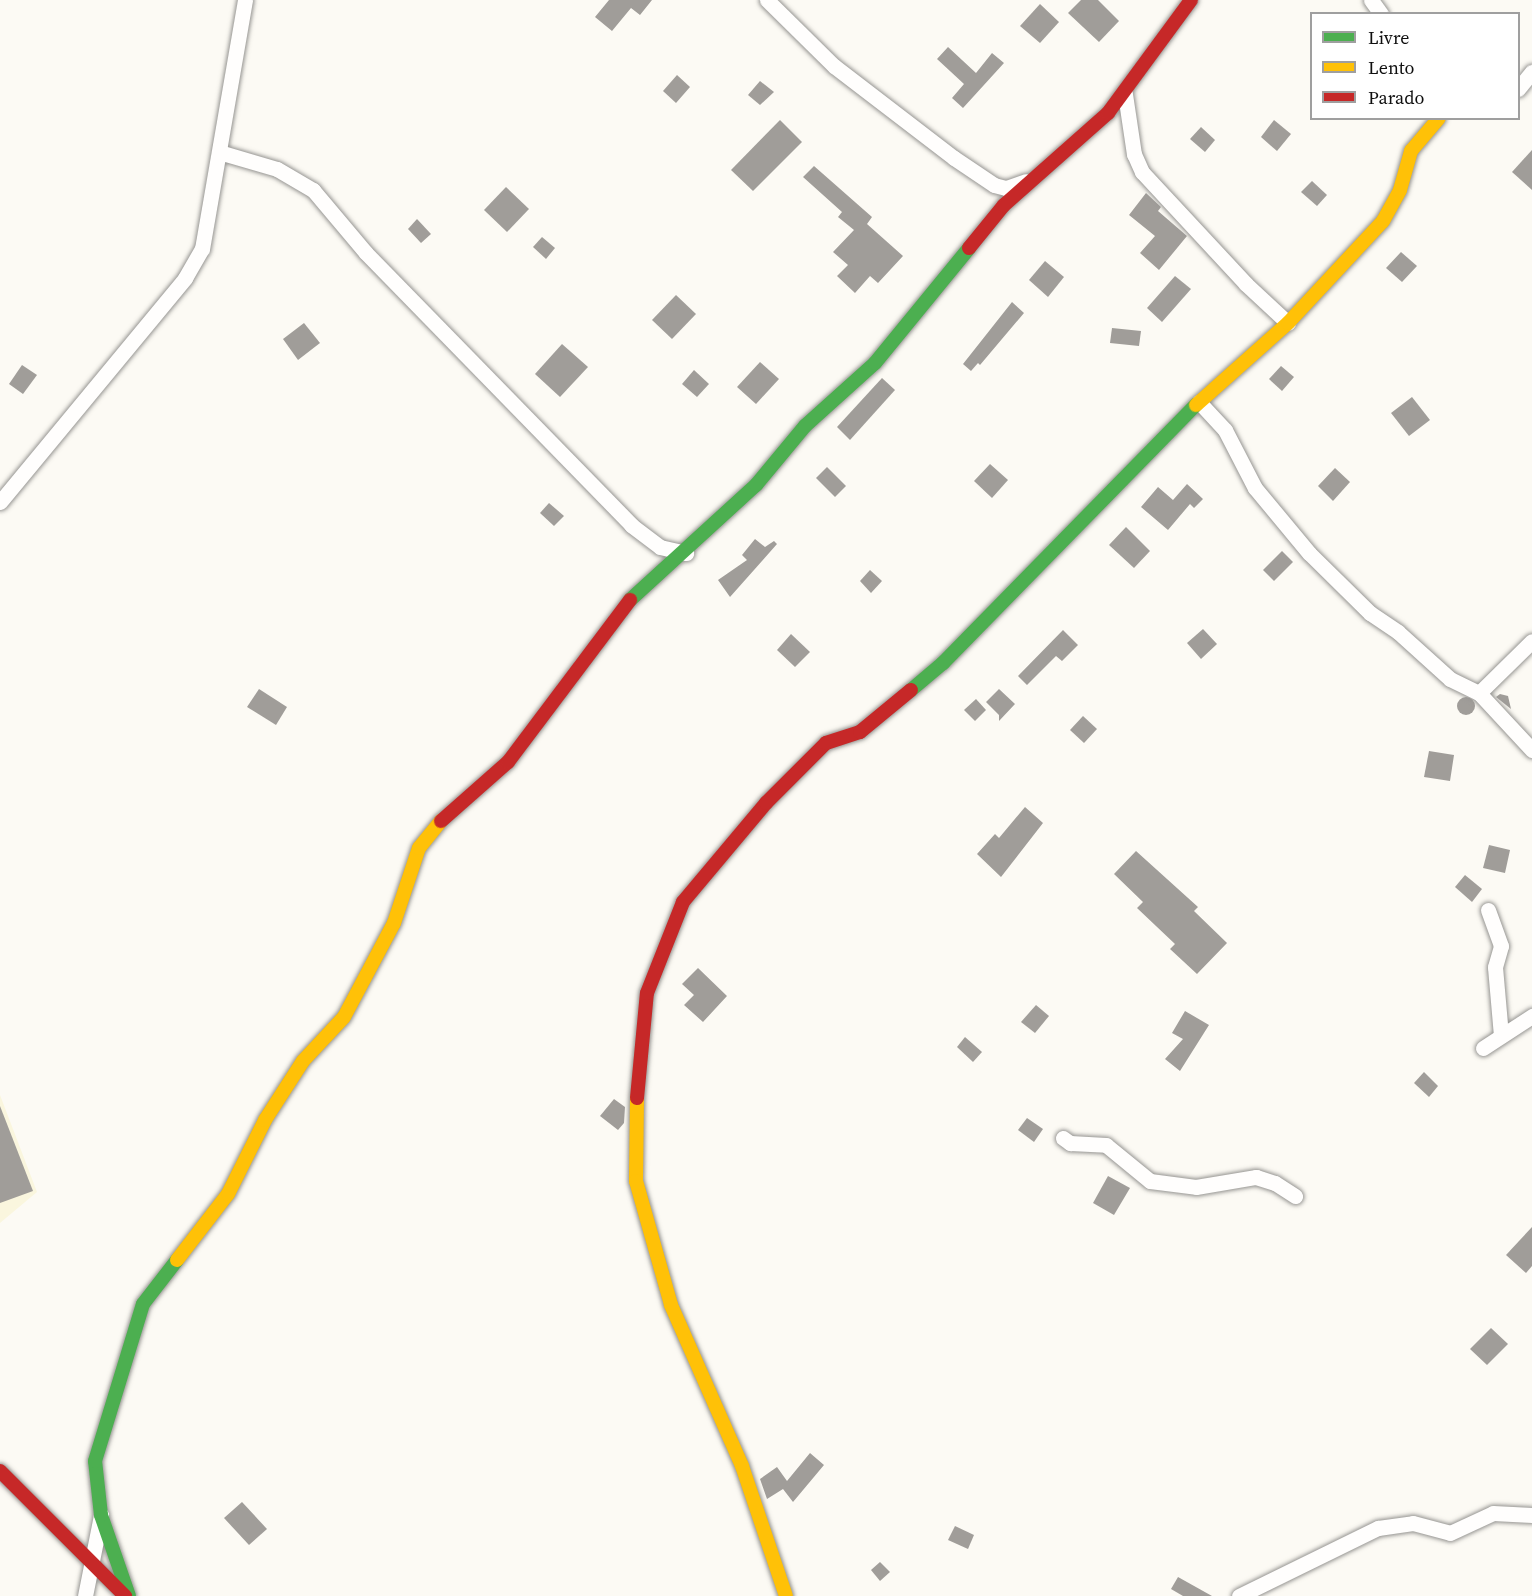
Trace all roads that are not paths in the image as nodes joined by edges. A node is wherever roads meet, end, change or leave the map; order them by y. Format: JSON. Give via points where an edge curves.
{"nodes":[{"id":1,"x":245,"y":0,"type":"edge"},
{"id":2,"x":767,"y":0,"type":"edge"},
{"id":3,"x":1191,"y":0,"type":"edge"},
{"id":4,"x":1532,"y":72,"type":"edge"},
{"id":5,"x":1520,"y":87,"type":"edge"},
{"id":6,"x":1125,"y":94,"type":"junction"},
{"id":7,"x":1437,"y":120,"type":"edge"},
{"id":8,"x":219,"y":152,"type":"junction"},
{"id":9,"x":1030,"y":180,"type":"junction"},
{"id":10,"x":1288,"y":322,"type":"junction"},
{"id":11,"x":1199,"y":402,"type":"junction"},
{"id":12,"x":0,"y":502,"type":"edge"},
{"id":13,"x":686,"y":553,"type":"junction"},
{"id":14,"x":1532,"y":641,"type":"edge"},
{"id":15,"x":1479,"y":693,"type":"junction"},
{"id":16,"x":1532,"y":750,"type":"edge"},
{"id":17,"x":1488,"y":910,"type":"dead end"},
{"id":18,"x":1532,"y":1016,"type":"edge"},
{"id":19,"x":1501,"y":1036,"type":"junction"},
{"id":20,"x":1483,"y":1048,"type":"dead end"},
{"id":21,"x":1063,"y":1138,"type":"dead end"},
{"id":22,"x":1295,"y":1196,"type":"dead end"},
{"id":23,"x":0,"y":1471,"type":"edge"},
{"id":24,"x":101,"y":1515,"type":"junction"},
{"id":25,"x":1532,"y":1515,"type":"edge"},
{"id":26,"x":90,"y":1561,"type":"junction"},
{"id":27,"x":113,"y":1585,"type":"junction"},
{"id":28,"x":86,"y":1592,"type":"edge"},
{"id":29,"x":127,"y":1596,"type":"edge"},
{"id":30,"x":786,"y":1596,"type":"edge"},
{"id":31,"x":1239,"y":1596,"type":"edge"}],
"edges":[{"from":1,"to":8,"type":"street"},
{"from":2,"to":9,"type":"street","via":[[834,66],[970,169],[1006,188]]},
{"from":3,"to":6,"type":"street"},
{"from":4,"to":5,"type":"street"},
{"from":6,"to":9,"type":"street"},
{"from":6,"to":10,"type":"street","via":[[1134,154],[1142,172],[1246,284]]},
{"from":7,"to":10,"type":"street","via":[[1411,151],[1400,190],[1383,221]]},
{"from":8,"to":12,"type":"street","via":[[202,249],[185,279]]},
{"from":8,"to":13,"type":"street","via":[[277,169],[313,190],[366,253],[631,525],[660,547]]},
{"from":9,"to":13,"type":"street","via":[[1004,205],[875,363],[805,426],[756,485]]},
{"from":10,"to":11,"type":"street"},
{"from":11,"to":15,"type":"street","via":[[1225,430],[1255,488],[1309,553],[1376,618],[1398,632],[1450,679]]},
{"from":11,"to":30,"type":"street","via":[[943,663],[860,732],[826,743],[766,802],[683,902],[647,993],[638,1067],[636,1181],[671,1305],[742,1466]]},
{"from":13,"to":24,"type":"street","via":[[620,609],[508,762],[469,801],[440,820],[419,848],[394,923],[344,1017],[303,1061],[265,1120],[228,1194],[143,1304],[95,1461]]},
{"from":14,"to":15,"type":"street"},
{"from":15,"to":16,"type":"street"},
{"from":17,"to":19,"type":"street","via":[[1501,946],[1495,967]]},
{"from":18,"to":19,"type":"street"},
{"from":19,"to":20,"type":"street"},
{"from":21,"to":22,"type":"street","via":[[1070,1143],[1106,1145],[1147,1180],[1196,1186],[1256,1177]]},
{"from":23,"to":26,"type":"street"},
{"from":24,"to":26,"type":"street"},
{"from":24,"to":29,"type":"street"},
{"from":25,"to":31,"type":"street","via":[[1493,1513],[1450,1533],[1413,1523],[1378,1528]]},
{"from":26,"to":27,"type":"street"},
{"from":26,"to":28,"type":"street"},
{"from":27,"to":28,"type":"street"},
{"from":27,"to":29,"type":"street"}]}
